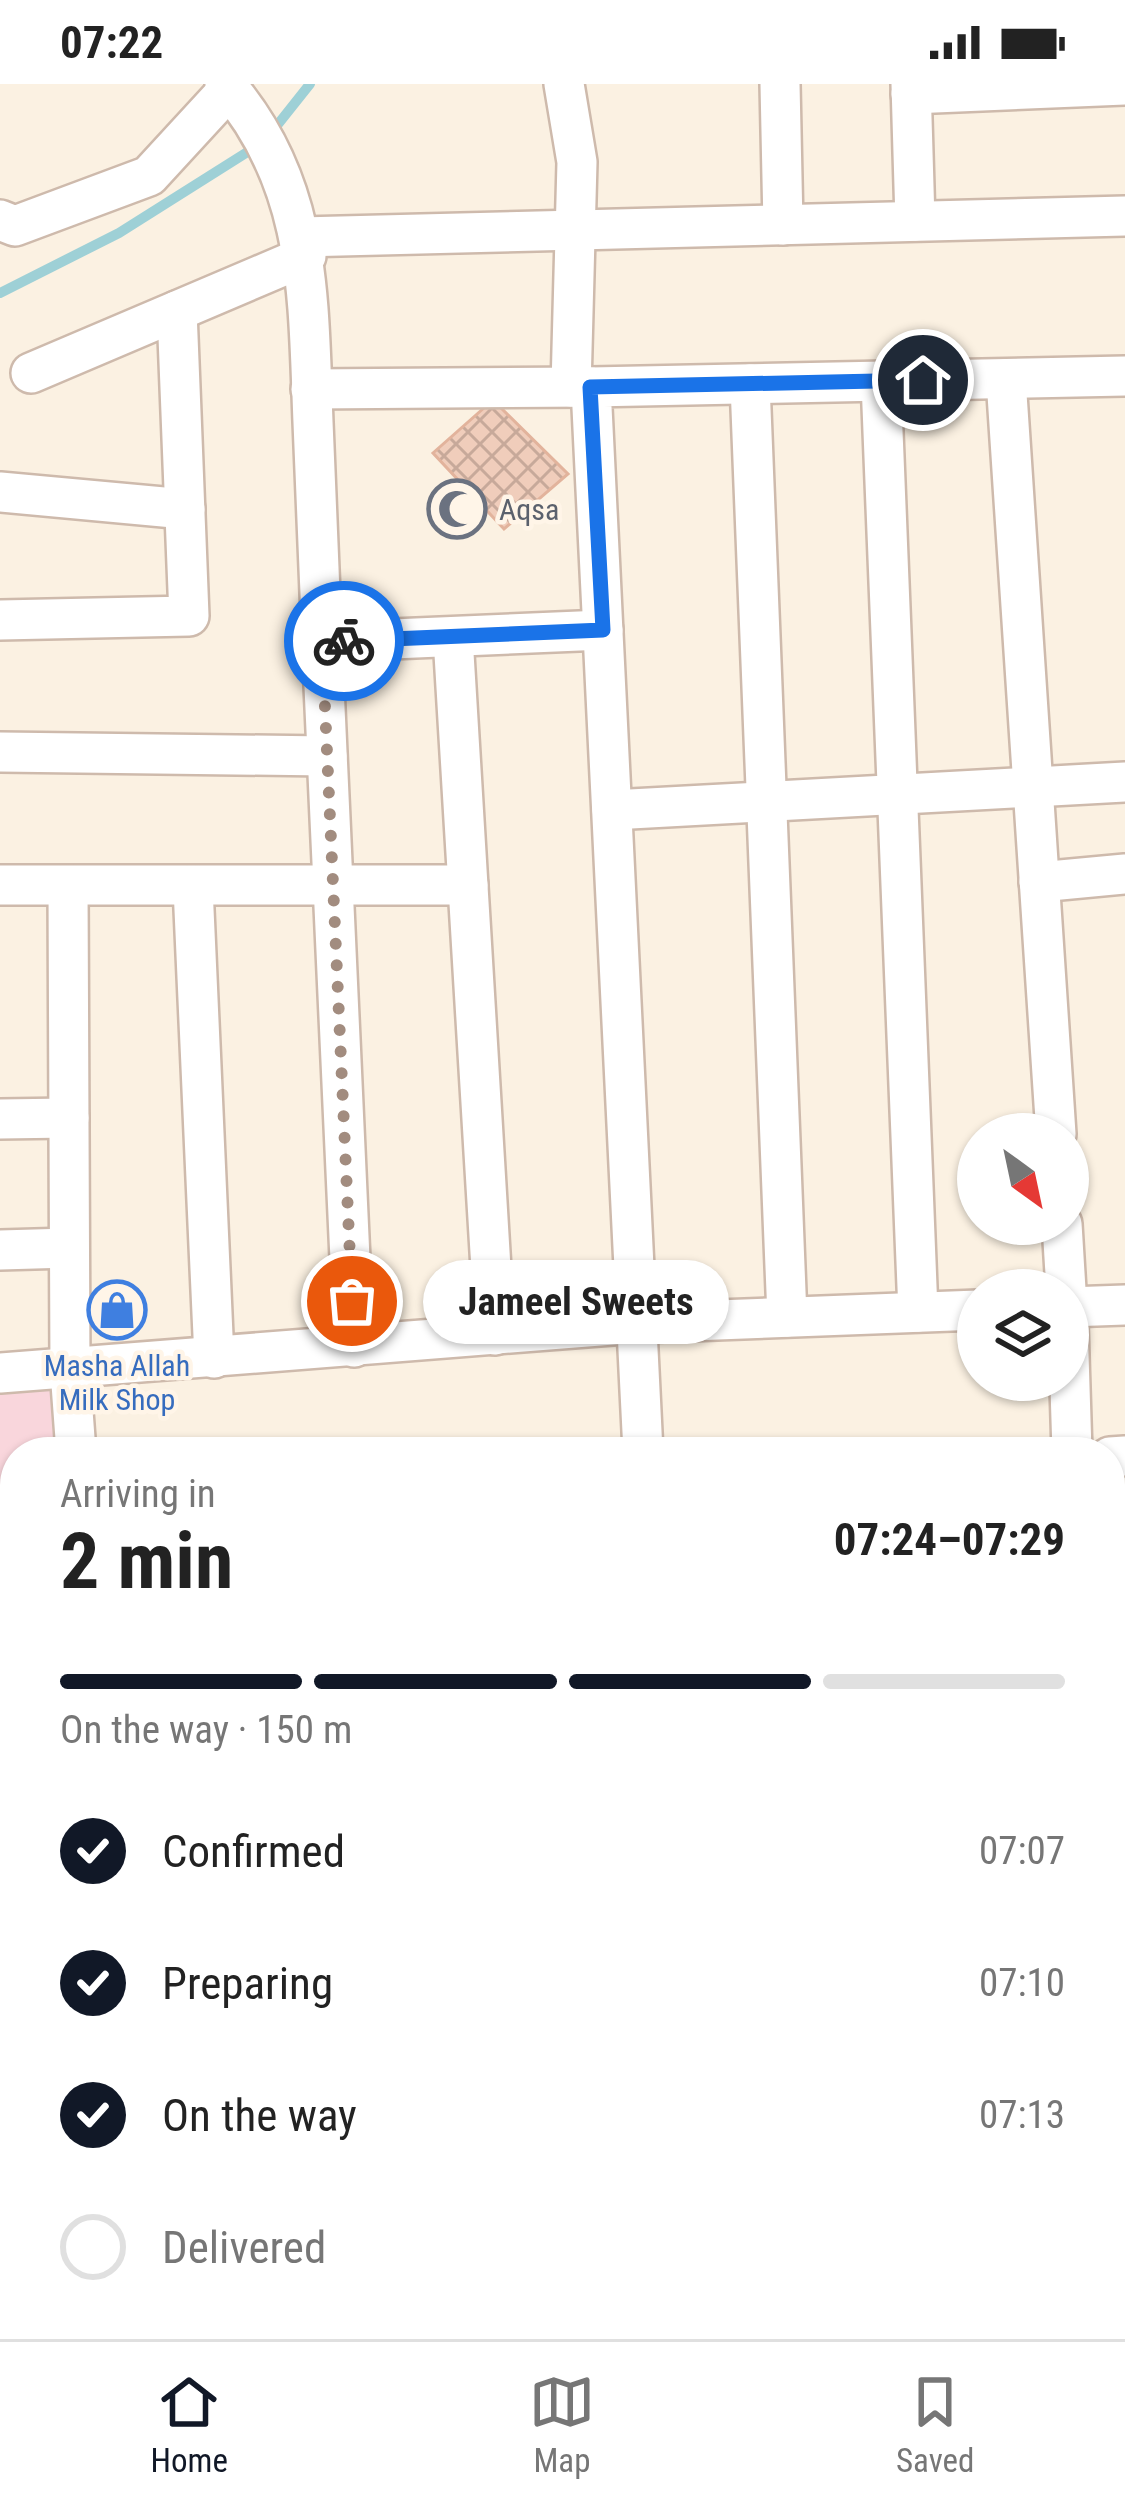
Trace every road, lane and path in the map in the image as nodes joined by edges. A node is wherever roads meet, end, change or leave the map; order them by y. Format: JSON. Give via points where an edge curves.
{"nodes":[{"id":1,"x":564,"y":84,"type":"edge"},
{"id":2,"x":780,"y":84,"type":"edge"},
{"id":3,"x":1125,"y":85,"type":"edge"},
{"id":4,"x":227,"y":86,"type":"edge"},
{"id":5,"x":911,"y":89,"type":"edge"},
{"id":6,"x":1125,"y":216,"type":"edge"},
{"id":7,"x":0,"y":220,"type":"edge"},
{"id":8,"x":915,"y":221,"type":"junction"},
{"id":9,"x":783,"y":224,"type":"junction"},
{"id":10,"x":578,"y":230,"type":"junction"},
{"id":11,"x":303,"y":247,"type":"junction"},
{"id":12,"x":177,"y":311,"type":"junction"},
{"id":13,"x":31,"y":373,"type":"dead end"},
{"id":14,"x":1125,"y":376,"type":"edge"},
{"id":15,"x":1006,"y":379,"type":"junction"},
{"id":16,"x":881,"y":381,"type":"junction"},
{"id":17,"x":750,"y":384,"type":"junction"},
{"id":18,"x":581,"y":387,"type":"junction"},
{"id":19,"x":311,"y":389,"type":"junction"},
{"id":20,"x":0,"y":491,"type":"edge"},
{"id":21,"x":185,"y":509,"type":"junction"},
{"id":22,"x":0,"y":620,"type":"edge"},
{"id":23,"x":603,"y":630,"type":"junction"},
{"id":24,"x":453,"y":637,"type":"junction"},
{"id":25,"x":322,"y":642,"type":"junction"},
{"id":26,"x":0,"y":752,"type":"edge"},
{"id":27,"x":327,"y":756,"type":"junction"},
{"id":28,"x":1125,"y":782,"type":"edge"},
{"id":29,"x":1033,"y":787,"type":"junction"},
{"id":30,"x":898,"y":794,"type":"junction"},
{"id":31,"x":766,"y":801,"type":"junction"},
{"id":32,"x":612,"y":810,"type":"junction"},
{"id":33,"x":1125,"y":874,"type":"edge"},
{"id":34,"x":1040,"y":882,"type":"junction"},
{"id":35,"x":0,"y":885,"type":"edge"},
{"id":36,"x":468,"y":885,"type":"junction"},
{"id":37,"x":68,"y":886,"type":"junction"},
{"id":38,"x":193,"y":887,"type":"junction"},
{"id":39,"x":333,"y":889,"type":"junction"},
{"id":40,"x":1055,"y":1113,"type":"edge"},
{"id":41,"x":69,"y":1118,"type":"junction"},
{"id":42,"x":0,"y":1119,"type":"edge"},
{"id":43,"x":69,"y":1248,"type":"junction"},
{"id":44,"x":0,"y":1250,"type":"edge"},
{"id":45,"x":1125,"y":1305,"type":"edge"},
{"id":46,"x":1089,"y":1306,"type":"edge"},
{"id":47,"x":957,"y":1311,"type":"edge"},
{"id":48,"x":918,"y":1312,"type":"junction"},
{"id":49,"x":787,"y":1317,"type":"junction"},
{"id":50,"x":638,"y":1323,"type":"junction"},
{"id":51,"x":495,"y":1335,"type":"junction"},
{"id":52,"x":354,"y":1347,"type":"junction"},
{"id":53,"x":214,"y":1358,"type":"junction"},
{"id":54,"x":70,"y":1370,"type":"junction"},
{"id":55,"x":0,"y":1373,"type":"edge"},
{"id":56,"x":1070,"y":1401,"type":"edge"},
{"id":57,"x":75,"y":1437,"type":"edge"},
{"id":58,"x":642,"y":1437,"type":"edge"},
{"id":59,"x":1072,"y":1437,"type":"edge"}],
"edges":[{"from":1,"to":10,"type":"street"},
{"from":2,"to":9,"type":"street"},
{"from":3,"to":5,"type":"street"},
{"from":4,"to":7,"type":"street","via":[[149,176],[15,226]]},
{"from":4,"to":11,"type":"street","via":[[278,164]]},
{"from":5,"to":8,"type":"street"},
{"from":6,"to":8,"type":"street"},
{"from":8,"to":9,"type":"street"},
{"from":9,"to":10,"type":"street"},
{"from":10,"to":11,"type":"street"},
{"from":10,"to":18,"type":"street"},
{"from":11,"to":12,"type":"street"},
{"from":11,"to":19,"type":"street"},
{"from":12,"to":13,"type":"street"},
{"from":12,"to":21,"type":"street"},
{"from":14,"to":15,"type":"street"},
{"from":15,"to":16,"type":"street"},
{"from":15,"to":29,"type":"street"},
{"from":16,"to":17,"type":"street"},
{"from":16,"to":30,"type":"street"},
{"from":17,"to":18,"type":"street"},
{"from":17,"to":31,"type":"street"},
{"from":18,"to":19,"type":"street"},
{"from":18,"to":23,"type":"street"},
{"from":19,"to":25,"type":"street"},
{"from":20,"to":21,"type":"street"},
{"from":21,"to":22,"type":"street","via":[[189,616]]},
{"from":23,"to":24,"type":"street"},
{"from":23,"to":32,"type":"street"},
{"from":24,"to":25,"type":"street"},
{"from":24,"to":36,"type":"street"},
{"from":25,"to":27,"type":"street"},
{"from":26,"to":27,"type":"street"},
{"from":27,"to":39,"type":"street"},
{"from":28,"to":29,"type":"street"},
{"from":29,"to":30,"type":"street"},
{"from":29,"to":34,"type":"street"},
{"from":30,"to":31,"type":"street"},
{"from":30,"to":48,"type":"street"},
{"from":31,"to":32,"type":"street"},
{"from":31,"to":49,"type":"street"},
{"from":32,"to":50,"type":"street"},
{"from":33,"to":34,"type":"street"},
{"from":34,"to":40,"type":"street"},
{"from":35,"to":37,"type":"street"},
{"from":36,"to":39,"type":"street"},
{"from":36,"to":51,"type":"street"},
{"from":37,"to":38,"type":"street"},
{"from":37,"to":41,"type":"street"},
{"from":38,"to":39,"type":"street"},
{"from":38,"to":53,"type":"street"},
{"from":39,"to":52,"type":"street"},
{"from":41,"to":42,"type":"street"},
{"from":41,"to":43,"type":"street"},
{"from":43,"to":44,"type":"street"},
{"from":43,"to":54,"type":"street"},
{"from":45,"to":46,"type":"street"},
{"from":47,"to":48,"type":"street"},
{"from":48,"to":49,"type":"street"},
{"from":49,"to":50,"type":"street"},
{"from":50,"to":51,"type":"street"},
{"from":50,"to":58,"type":"street"},
{"from":51,"to":52,"type":"street"},
{"from":52,"to":53,"type":"street"},
{"from":53,"to":54,"type":"street"},
{"from":54,"to":55,"type":"street"},
{"from":54,"to":57,"type":"street"},
{"from":56,"to":59,"type":"street"}]}
